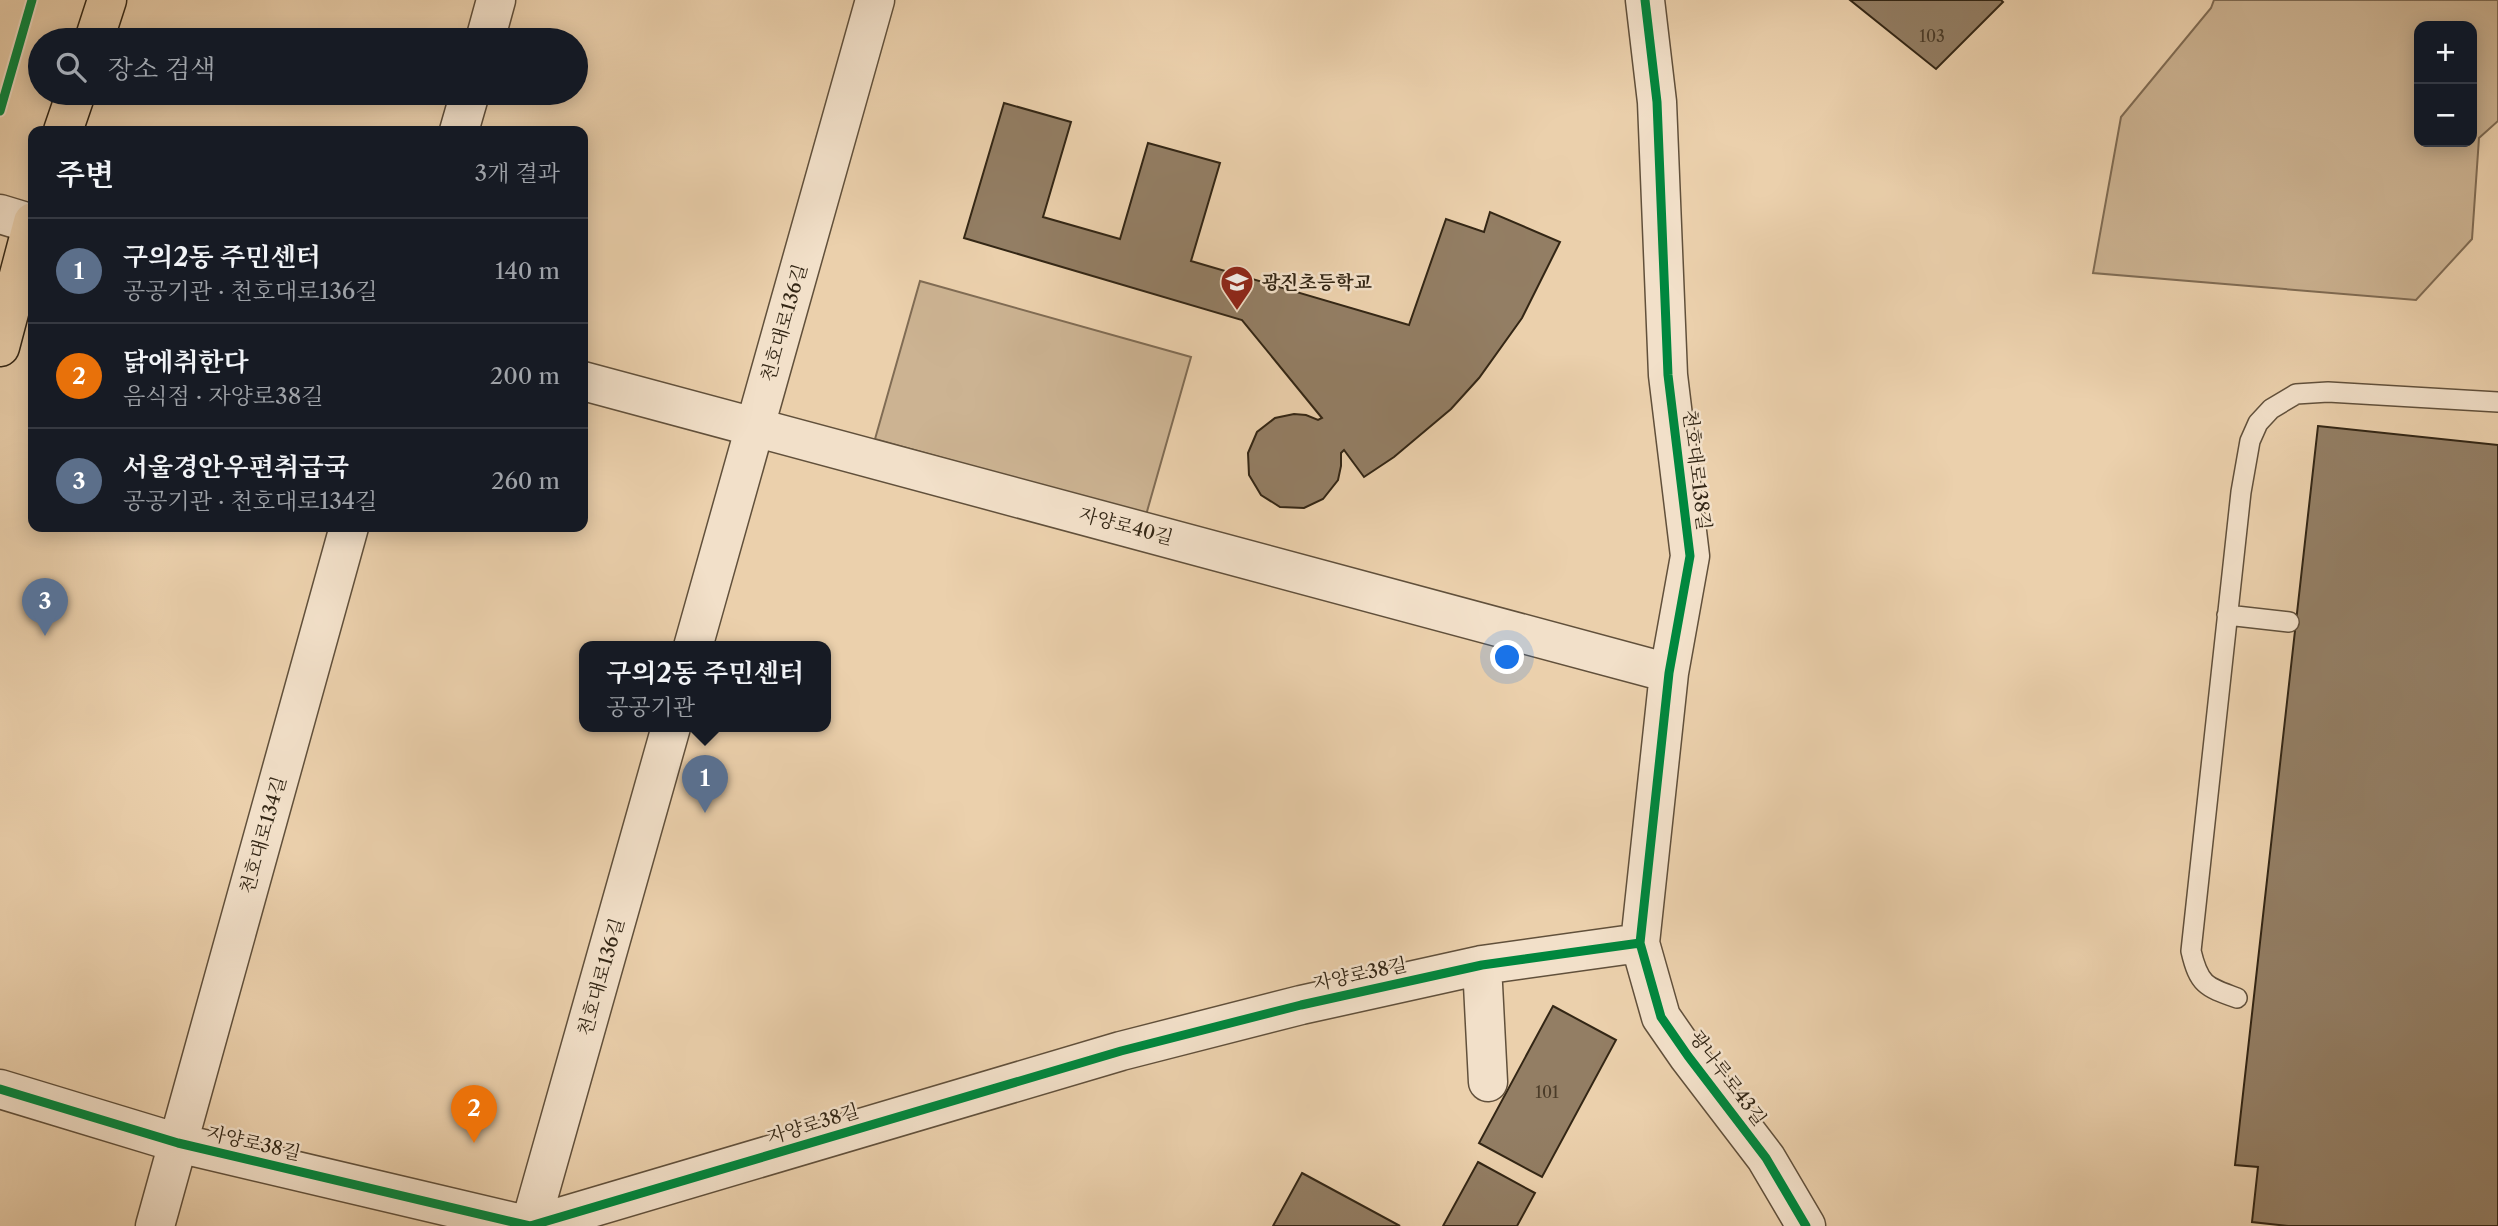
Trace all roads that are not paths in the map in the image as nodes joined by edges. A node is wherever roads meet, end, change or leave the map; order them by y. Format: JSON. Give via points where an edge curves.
{"nodes":[{"id":1,"x":107,"y":0,"type":"edge"},
{"id":2,"x":496,"y":0,"type":"edge"},
{"id":3,"x":875,"y":0,"type":"edge"},
{"id":4,"x":1645,"y":0,"type":"edge"},
{"id":5,"x":98,"y":28,"type":"edge"},
{"id":6,"x":488,"y":28,"type":"edge"},
{"id":7,"x":72,"y":105,"type":"edge"},
{"id":8,"x":467,"y":105,"type":"edge"},
{"id":9,"x":65,"y":126,"type":"edge"},
{"id":10,"x":460,"y":126,"type":"edge"},
{"id":11,"x":0,"y":214,"type":"edge"},
{"id":12,"x":28,"y":222,"type":"edge"},
{"id":13,"x":28,"y":242,"type":"edge"},
{"id":14,"x":0,"y":348,"type":"edge"},
{"id":15,"x":588,"y":382,"type":"edge"},
{"id":16,"x":2498,"y":402,"type":"edge"},
{"id":17,"x":755,"y":426,"type":"junction"},
{"id":18,"x":348,"y":532,"type":"edge"},
{"id":19,"x":2227,"y":615,"type":"junction"},
{"id":20,"x":2288,"y":622,"type":"dead end"},
{"id":21,"x":695,"y":641,"type":"edge"},
{"id":22,"x":1669,"y":673,"type":"junction"},
{"id":23,"x":670,"y":732,"type":"edge"},
{"id":24,"x":1640,"y":943,"type":"junction"},
{"id":25,"x":1482,"y":965,"type":"junction"},
{"id":26,"x":2237,"y":998,"type":"dead end"},
{"id":27,"x":1488,"y":1082,"type":"dead end"},
{"id":28,"x":0,"y":1089,"type":"edge"},
{"id":29,"x":178,"y":1143,"type":"junction"},
{"id":30,"x":155,"y":1226,"type":"edge"},
{"id":31,"x":530,"y":1226,"type":"edge"},
{"id":32,"x":1806,"y":1226,"type":"edge"}],
"edges":[{"from":1,"to":5,"type":"main road"},
{"from":2,"to":6,"type":"street"},
{"from":3,"to":17,"type":"street","name":"천호대로136길"},
{"from":4,"to":22,"type":"street","name":"천호대로138길","via":[[1657,102],[1668,375],[1690,556]]},
{"from":7,"to":9,"type":"main road"},
{"from":8,"to":10,"type":"street"},
{"from":11,"to":12,"type":"street"},
{"from":13,"to":14,"type":"main road"},
{"from":15,"to":17,"type":"street","name":"자양로40길"},
{"from":16,"to":19,"type":"lane","via":[[2328,392],[2296,394],[2271,409],[2250,441]]},
{"from":17,"to":21,"type":"street","name":"천호대로136길"},
{"from":17,"to":22,"type":"street","name":"자양로40길"},
{"from":18,"to":29,"type":"street","name":"천호대로134길"},
{"from":19,"to":20,"type":"lane"},
{"from":19,"to":26,"type":"lane","via":[[2191,951],[2196,970],[2210,988]]},
{"from":22,"to":24,"type":"street","name":"천호대로138길"},
{"from":23,"to":31,"type":"street","name":"천호대로136길"},
{"from":24,"to":25,"type":"street","name":"자양로38길"},
{"from":24,"to":32,"type":"street","name":"광나루로43길","via":[[1661,1017],[1766,1158]]},
{"from":25,"to":27,"type":"street"},
{"from":25,"to":31,"type":"street","name":"자양로38길","via":[[1301,1004],[1121,1051]]},
{"from":28,"to":29,"type":"street","name":"자양로38길"},
{"from":29,"to":30,"type":"street","name":"천호대로134길"},
{"from":29,"to":31,"type":"street","name":"자양로38길"}]}
